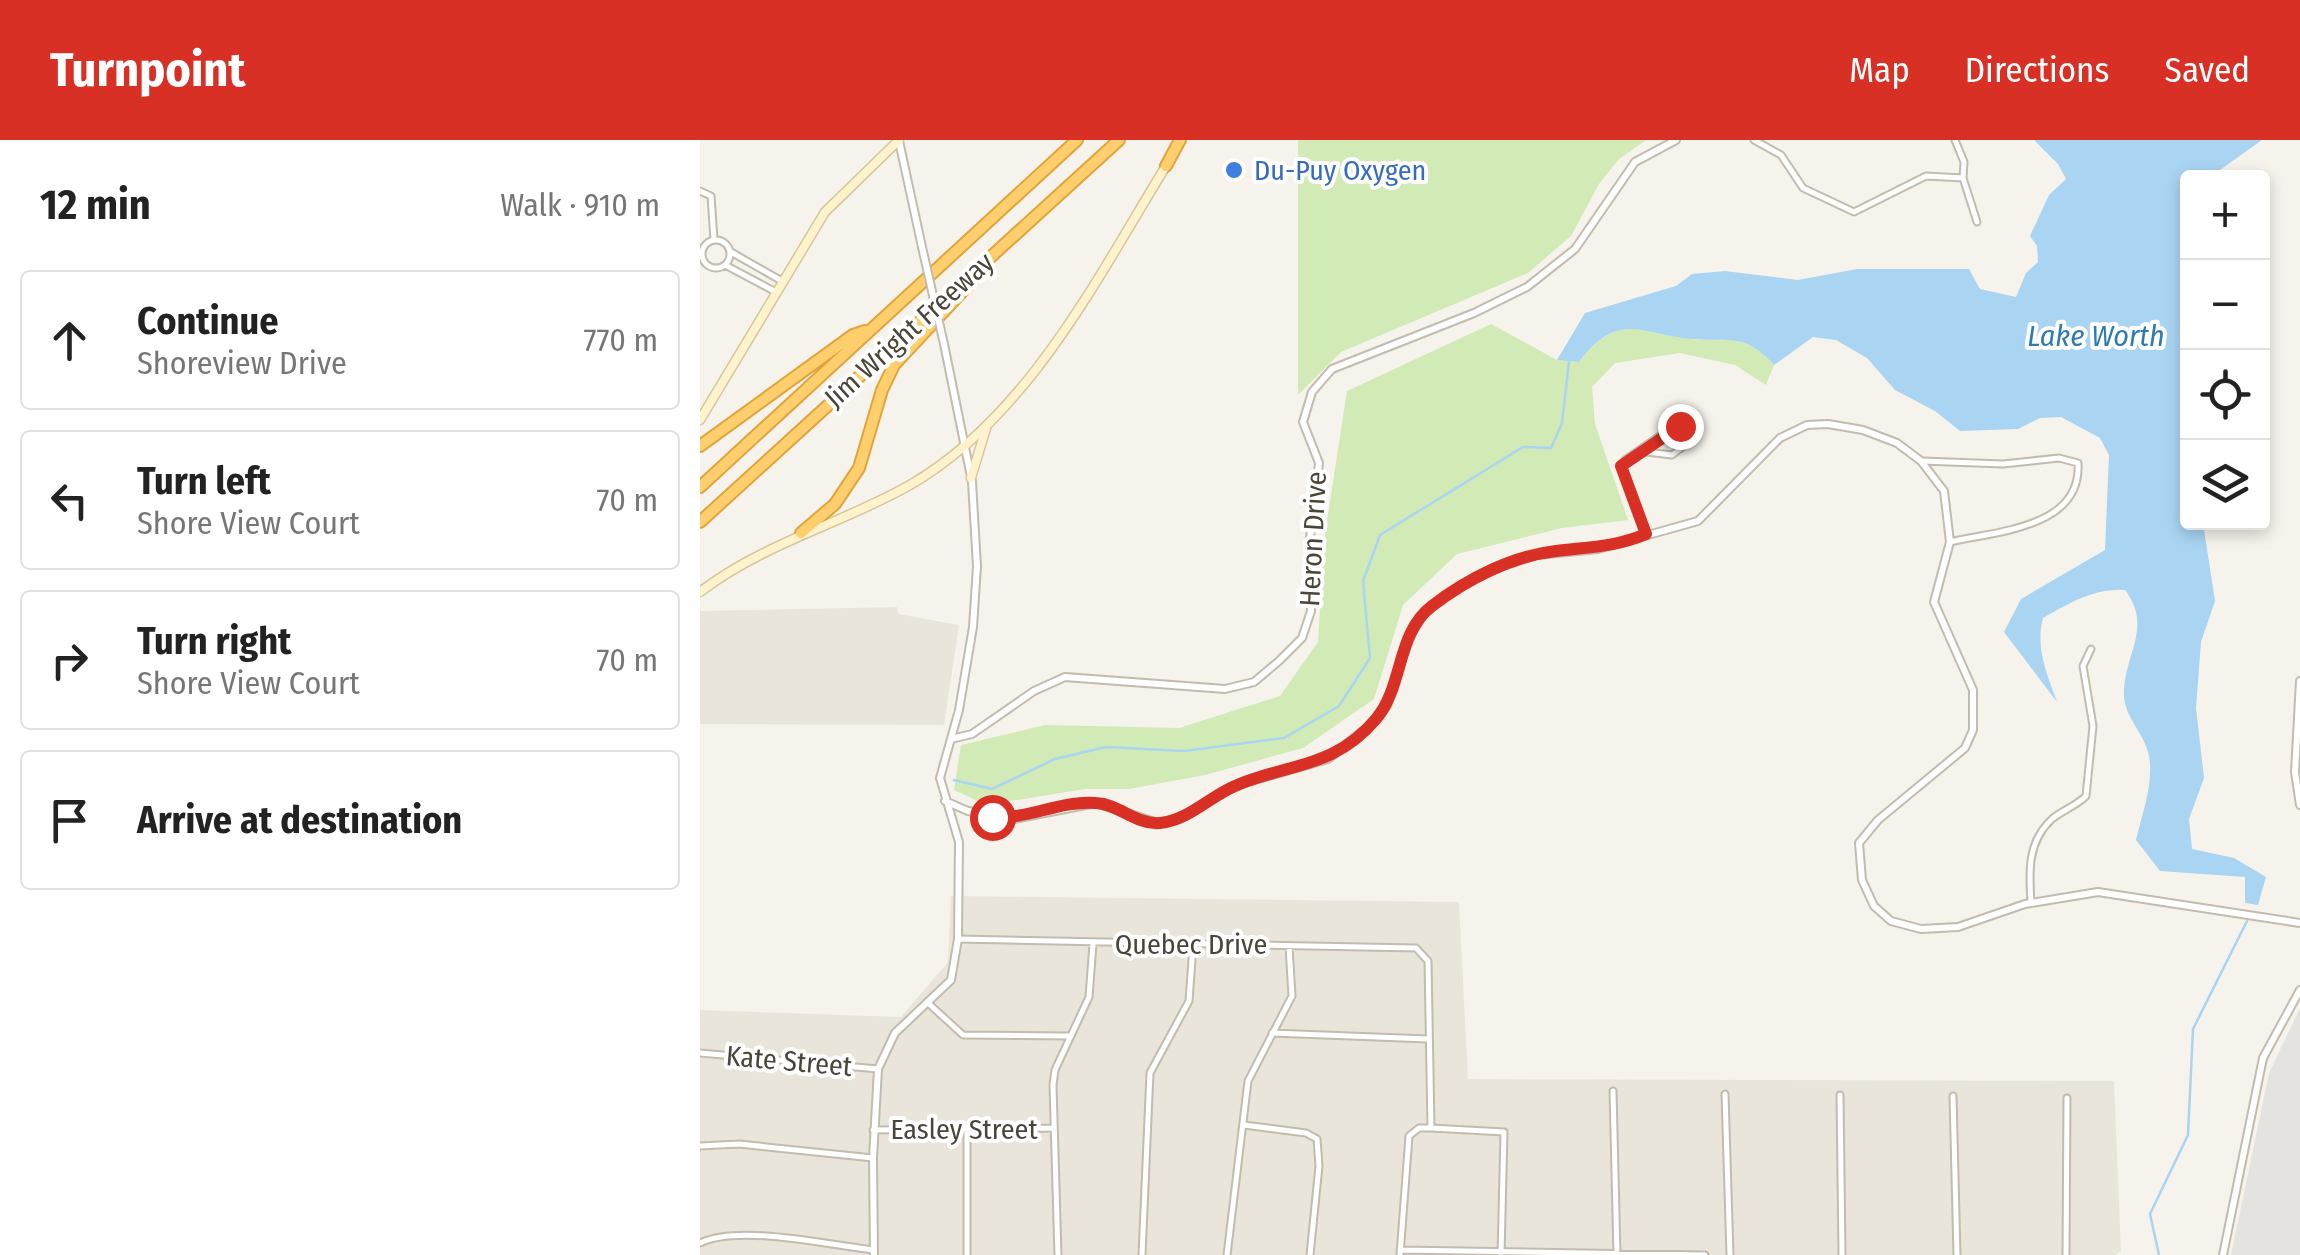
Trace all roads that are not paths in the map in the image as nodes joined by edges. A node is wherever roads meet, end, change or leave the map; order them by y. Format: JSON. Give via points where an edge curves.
{"nodes":[{"id":1,"x":898,"y":140,"type":"edge"},
{"id":2,"x":1078,"y":140,"type":"edge"},
{"id":3,"x":1118,"y":140,"type":"edge"},
{"id":4,"x":1183,"y":140,"type":"edge"},
{"id":5,"x":1676,"y":140,"type":"edge"},
{"id":6,"x":1754,"y":140,"type":"edge"},
{"id":7,"x":1955,"y":140,"type":"edge"},
{"id":8,"x":1166,"y":166,"type":"joint"},
{"id":9,"x":1963,"y":178,"type":"junction"},
{"id":10,"x":700,"y":191,"type":"edge"},
{"id":11,"x":1976,"y":222,"type":"dead end"},
{"id":12,"x":714,"y":240,"type":"junction"},
{"id":13,"x":730,"y":251,"type":"junction"},
{"id":14,"x":701,"y":256,"type":"edge"},
{"id":15,"x":725,"y":265,"type":"junction"},
{"id":16,"x":978,"y":268,"type":"junction"},
{"id":17,"x":780,"y":280,"type":"junction"},
{"id":18,"x":774,"y":291,"type":"junction"},
{"id":19,"x":870,"y":329,"type":"junction"},
{"id":20,"x":700,"y":420,"type":"edge"},
{"id":21,"x":988,"y":422,"type":"junction"},
{"id":22,"x":700,"y":446,"type":"edge"},
{"id":23,"x":965,"y":448,"type":"junction"},
{"id":24,"x":1638,"y":452,"type":"junction"},
{"id":25,"x":1921,"y":461,"type":"junction"},
{"id":26,"x":971,"y":478,"type":"junction"},
{"id":27,"x":700,"y":486,"type":"edge"},
{"id":28,"x":700,"y":522,"type":"edge"},
{"id":29,"x":801,"y":533,"type":"junction"},
{"id":30,"x":1646,"y":534,"type":"junction"},
{"id":31,"x":1950,"y":542,"type":"junction"},
{"id":32,"x":700,"y":592,"type":"edge"},
{"id":33,"x":2092,"y":649,"type":"dead end"},
{"id":34,"x":2300,"y":681,"type":"edge"},
{"id":35,"x":951,"y":738,"type":"junction"},
{"id":36,"x":945,"y":800,"type":"junction"},
{"id":37,"x":2300,"y":805,"type":"edge"},
{"id":38,"x":2032,"y":903,"type":"junction"},
{"id":39,"x":2300,"y":924,"type":"edge"},
{"id":40,"x":958,"y":938,"type":"junction"},
{"id":41,"x":1093,"y":944,"type":"junction"},
{"id":42,"x":1194,"y":944,"type":"junction"},
{"id":43,"x":1289,"y":945,"type":"junction"},
{"id":44,"x":2300,"y":990,"type":"edge"},
{"id":45,"x":928,"y":1002,"type":"junction"},
{"id":46,"x":1272,"y":1033,"type":"junction"},
{"id":47,"x":1069,"y":1036,"type":"junction"},
{"id":48,"x":1428,"y":1039,"type":"junction"},
{"id":49,"x":700,"y":1053,"type":"edge"},
{"id":50,"x":878,"y":1069,"type":"junction"},
{"id":51,"x":1613,"y":1091,"type":"dead end"},
{"id":52,"x":1726,"y":1094,"type":"dead end"},
{"id":53,"x":1840,"y":1095,"type":"dead end"},
{"id":54,"x":1953,"y":1096,"type":"dead end"},
{"id":55,"x":2067,"y":1098,"type":"dead end"},
{"id":56,"x":1244,"y":1125,"type":"junction"},
{"id":57,"x":1054,"y":1128,"type":"junction"},
{"id":58,"x":1431,"y":1128,"type":"junction"},
{"id":59,"x":873,"y":1130,"type":"junction"},
{"id":60,"x":967,"y":1130,"type":"junction"},
{"id":61,"x":700,"y":1146,"type":"edge"},
{"id":62,"x":872,"y":1158,"type":"junction"},
{"id":63,"x":700,"y":1243,"type":"edge"},
{"id":64,"x":874,"y":1252,"type":"edge"},
{"id":65,"x":1400,"y":1252,"type":"edge"},
{"id":66,"x":1501,"y":1254,"type":"edge"},
{"id":67,"x":1617,"y":1254,"type":"edge"},
{"id":68,"x":967,"y":1255,"type":"edge"},
{"id":69,"x":1058,"y":1255,"type":"edge"},
{"id":70,"x":1142,"y":1255,"type":"edge"},
{"id":71,"x":1227,"y":1255,"type":"edge"},
{"id":72,"x":1310,"y":1255,"type":"edge"},
{"id":73,"x":1705,"y":1255,"type":"edge"},
{"id":74,"x":1730,"y":1255,"type":"edge"},
{"id":75,"x":1842,"y":1255,"type":"edge"},
{"id":76,"x":1956,"y":1255,"type":"edge"},
{"id":77,"x":2066,"y":1255,"type":"edge"},
{"id":78,"x":2223,"y":1255,"type":"edge"}],
"edges":[{"from":1,"to":17,"type":"main road","via":[[825,212]]},
{"from":1,"to":23,"type":"street","bridge":true},
{"from":2,"to":19,"type":"highway","name":"Jim Wright Freeway"},
{"from":3,"to":16,"type":"highway","name":"Jim Wright Freeway"},
{"from":4,"to":8,"type":"highway"},
{"from":5,"to":35,"type":"street","name":"Heron Drive","via":[[1635,162],[1574,249],[1527,287],[1350,358],[1321,379],[1303,422],[1319,463],[1311,611],[1302,638],[1254,682],[1232,688],[1064,677],[972,734]]},
{"from":6,"to":9,"type":"street","via":[[1781,156],[1803,188],[1854,212],[1926,176]]},
{"from":7,"to":9,"type":"street"},
{"from":8,"to":21,"type":"main road","via":[[1060,333]]},
{"from":9,"to":11,"type":"street"},
{"from":10,"to":12,"type":"street","via":[[712,196]]},
{"from":12,"to":13,"type":"street"},
{"from":12,"to":14,"type":"street"},
{"from":13,"to":15,"type":"street"},
{"from":13,"to":17,"type":"street"},
{"from":14,"to":15,"type":"street","via":[[709,266]]},
{"from":15,"to":18,"type":"street"},
{"from":16,"to":28,"type":"highway","name":"Jim Wright Freeway"},
{"from":16,"to":29,"type":"highway","via":[[894,365],[860,468],[835,504]]},
{"from":17,"to":18,"type":"main road"},
{"from":18,"to":20,"type":"main road"},
{"from":19,"to":22,"type":"highway","via":[[853,334]]},
{"from":19,"to":27,"type":"highway","name":"Jim Wright Freeway"},
{"from":21,"to":23,"type":"main road"},
{"from":21,"to":26,"type":"main road"},
{"from":23,"to":26,"type":"street"},
{"from":23,"to":29,"type":"main road","via":[[871,506]]},
{"from":24,"to":24,"type":"street","via":[[1674,426],[1686,431],[1689,442],[1672,455]]},
{"from":24,"to":30,"type":"street","via":[[1620,472]]},
{"from":25,"to":30,"type":"street","via":[[1863,430],[1807,425],[1765,450],[1704,518]]},
{"from":25,"to":31,"type":"street","via":[[1946,497]]},
{"from":25,"to":31,"type":"street","via":[[2078,463],[2072,494],[2054,515]]},
{"from":26,"to":35,"type":"street","via":[[974,627]]},
{"from":29,"to":32,"type":"main road"},
{"from":30,"to":36,"type":"street","via":[[1598,549],[1536,555],[1458,588],[1425,612],[1406,644],[1387,706],[1349,744],[1310,766],[1237,785],[1178,819],[1150,822],[1096,802],[1014,819]]},
{"from":31,"to":38,"type":"street","via":[[1934,602],[1968,676],[1972,730],[1954,760],[1859,843],[1862,880],[1879,912],[1921,928],[1958,927]]},
{"from":33,"to":38,"type":"street","via":[[2083,666],[2093,726],[2086,796],[2050,821],[2033,848]]},
{"from":34,"to":37,"type":"street"},
{"from":35,"to":36,"type":"street","via":[[940,778]]},
{"from":36,"to":40,"type":"street","via":[[959,842]]},
{"from":38,"to":39,"type":"street","via":[[2118,892]]},
{"from":40,"to":41,"type":"street","name":"Quebec Drive"},
{"from":40,"to":45,"type":"street","via":[[951,980]]},
{"from":41,"to":42,"type":"street","name":"Quebec Drive"},
{"from":41,"to":47,"type":"street","via":[[1088,997]]},
{"from":42,"to":43,"type":"street","name":"Quebec Drive"},
{"from":42,"to":70,"type":"street","via":[[1189,1001],[1150,1073]]},
{"from":43,"to":46,"type":"street","via":[[1292,996]]},
{"from":43,"to":48,"type":"street","name":"Quebec Drive","via":[[1404,946],[1422,953],[1428,962]]},
{"from":44,"to":78,"type":"street","via":[[2263,1058]]},
{"from":45,"to":47,"type":"street","via":[[963,1035]]},
{"from":45,"to":50,"type":"street","via":[[895,1033]]},
{"from":46,"to":48,"type":"street"},
{"from":46,"to":56,"type":"street","via":[[1248,1081]]},
{"from":47,"to":57,"type":"street","via":[[1055,1070]]},
{"from":48,"to":58,"type":"street"},
{"from":49,"to":50,"type":"street","name":"Kate Street"},
{"from":50,"to":59,"type":"street"},
{"from":51,"to":67,"type":"street"},
{"from":52,"to":74,"type":"street"},
{"from":53,"to":75,"type":"street"},
{"from":54,"to":76,"type":"street"},
{"from":55,"to":77,"type":"street"},
{"from":56,"to":71,"type":"street"},
{"from":56,"to":72,"type":"street","via":[[1316,1139]]},
{"from":57,"to":60,"type":"street","name":"Easley Street"},
{"from":57,"to":69,"type":"street"},
{"from":58,"to":65,"type":"street","via":[[1408,1136]]},
{"from":58,"to":66,"type":"street","via":[[1506,1135]]},
{"from":59,"to":60,"type":"street","name":"Easley Street"},
{"from":59,"to":62,"type":"street"},
{"from":60,"to":68,"type":"street"},
{"from":61,"to":62,"type":"street","name":"Easley Street"},
{"from":62,"to":64,"type":"street"},
{"from":63,"to":64,"type":"street","via":[[747,1236]]},
{"from":65,"to":66,"type":"street"},
{"from":66,"to":67,"type":"street"},
{"from":67,"to":73,"type":"street"}]}
